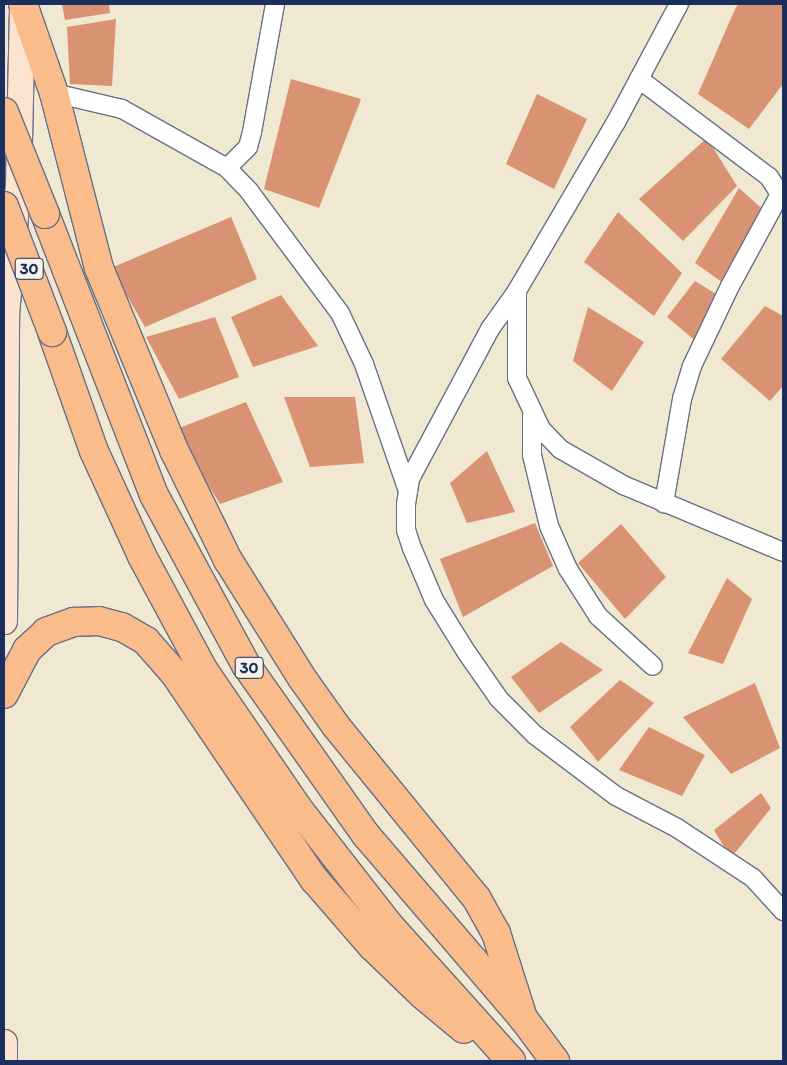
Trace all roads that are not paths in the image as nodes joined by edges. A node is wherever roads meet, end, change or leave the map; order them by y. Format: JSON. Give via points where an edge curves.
{"nodes":[{"id":1,"x":23,"y":4,"type":"edge"},
{"id":2,"x":275,"y":4,"type":"edge"},
{"id":3,"x":679,"y":4,"type":"edge"},
{"id":4,"x":639,"y":78,"type":"junction"},
{"id":5,"x":54,"y":93,"type":"junction"},
{"id":6,"x":4,"y":112,"type":"edge"},
{"id":7,"x":227,"y":168,"type":"junction"},
{"id":8,"x":4,"y":206,"type":"edge"},
{"id":9,"x":517,"y":291,"type":"junction"},
{"id":10,"x":532,"y":413,"type":"junction"},
{"id":11,"x":408,"y":491,"type":"junction"},
{"id":12,"x":664,"y":504,"type":"junction"},
{"id":13,"x":783,"y":552,"type":"edge"},
{"id":14,"x":4,"y":621,"type":"edge"},
{"id":15,"x":653,"y":666,"type":"dead end"},
{"id":16,"x":4,"y":694,"type":"edge"},
{"id":17,"x":783,"y":911,"type":"edge"},
{"id":18,"x":523,"y":1018,"type":"junction"},
{"id":19,"x":4,"y":1042,"type":"edge"},
{"id":20,"x":4,"y":1061,"type":"edge"},
{"id":21,"x":504,"y":1061,"type":"edge"},
{"id":22,"x":511,"y":1061,"type":"edge"},
{"id":23,"x":555,"y":1061,"type":"edge"}],
"edges":[{"from":1,"to":5,"type":"main road"},
{"from":1,"to":14,"type":"main road","via":[[18,185],[6,314]]},
{"from":2,"to":7,"type":"street","via":[[248,147]]},
{"from":3,"to":4,"type":"street"},
{"from":4,"to":9,"type":"street"},
{"from":4,"to":12,"type":"street","via":[[769,176],[780,194],[730,286],[692,366],[682,399]]},
{"from":5,"to":7,"type":"street","via":[[122,109]]},
{"from":5,"to":18,"type":"main road","via":[[98,268],[175,452],[228,560],[336,726],[477,900],[496,932]]},
{"from":6,"to":18,"type":"main road","number":"30","bridge":true,"via":[[154,495],[246,664],[366,835]]},
{"from":7,"to":11,"type":"street","via":[[282,232],[340,313],[364,364]]},
{"from":8,"to":22,"type":"main road","number":"30","bridge":true,"via":[[94,451],[142,556],[204,671],[297,807],[376,909]]},
{"from":9,"to":10,"type":"street","via":[[517,378]]},
{"from":9,"to":11,"type":"street","via":[[490,329],[410,479]]},
{"from":10,"to":12,"type":"street","via":[[541,429],[560,449]]},
{"from":10,"to":15,"type":"street","via":[[532,455],[550,526],[568,569],[598,616]]},
{"from":11,"to":17,"type":"street","via":[[406,530],[423,574],[466,654],[500,699],[566,761],[616,796],[677,828],[753,878]]},
{"from":12,"to":13,"type":"street"},
{"from":16,"to":21,"type":"main road","via":[[28,650],[46,632],[74,622],[99,621],[122,627],[146,641],[175,674],[314,879],[372,946],[423,996]]},
{"from":18,"to":23,"type":"main road","number":"30"},
{"from":19,"to":20,"type":"main road"}]}
